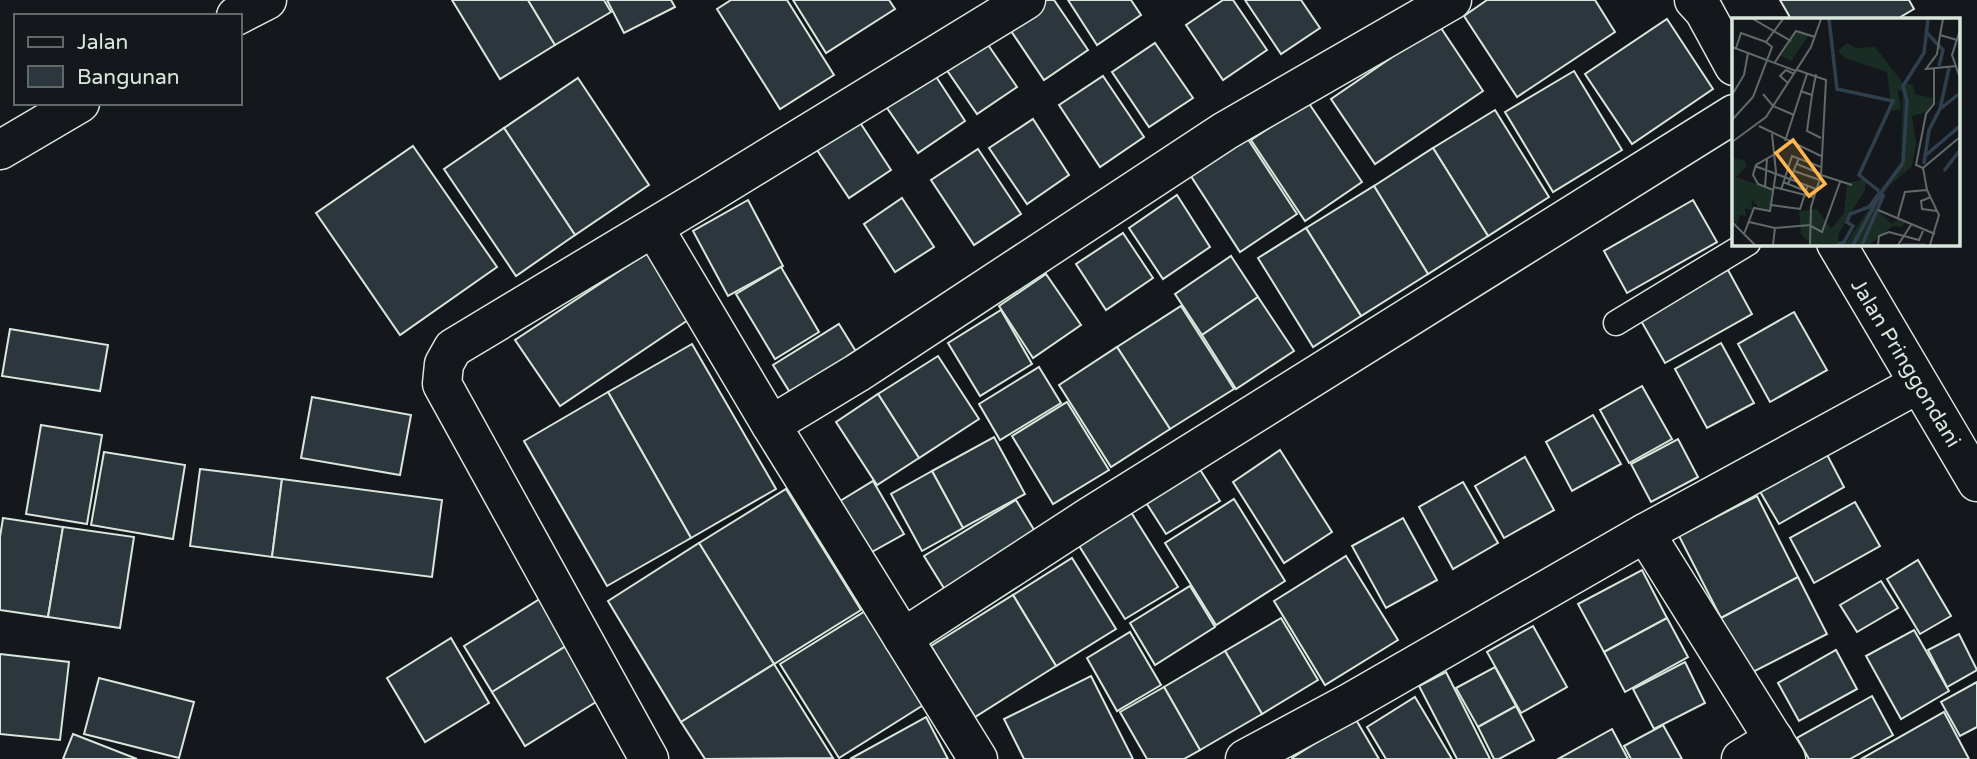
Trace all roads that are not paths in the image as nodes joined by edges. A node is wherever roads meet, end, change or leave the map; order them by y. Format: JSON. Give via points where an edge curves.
{"nodes":[{"id":1,"x":267,"y":0,"type":"edge"},
{"id":2,"x":1026,"y":0,"type":"edge"},
{"id":3,"x":1452,"y":0,"type":"edge"},
{"id":4,"x":1693,"y":0,"type":"edge"},
{"id":5,"x":240,"y":14,"type":"edge"},
{"id":6,"x":1732,"y":62,"type":"edge"},
{"id":7,"x":77,"y":105,"type":"edge"},
{"id":8,"x":1732,"y":115,"type":"edge"},
{"id":9,"x":0,"y":150,"type":"edge"},
{"id":10,"x":654,"y":228,"type":"junction"},
{"id":11,"x":1745,"y":245,"type":"edge"},
{"id":12,"x":1837,"y":245,"type":"edge"},
{"id":13,"x":1616,"y":323,"type":"dead end"},
{"id":14,"x":1918,"y":384,"type":"junction"},
{"id":15,"x":771,"y":425,"type":"junction"},
{"id":16,"x":1977,"y":482,"type":"edge"},
{"id":17,"x":1645,"y":533,"type":"junction"},
{"id":18,"x":903,"y":638,"type":"junction"},
{"id":19,"x":1780,"y":749,"type":"edge"},
{"id":20,"x":649,"y":759,"type":"edge"},
{"id":21,"x":978,"y":759,"type":"edge"},
{"id":22,"x":1245,"y":759,"type":"edge"},
{"id":23,"x":1741,"y":759,"type":"edge"}],
"edges":[{"from":1,"to":5,"type":"street"},
{"from":2,"to":10,"type":"street"},
{"from":3,"to":15,"type":"street","via":[[1225,131]]},
{"from":4,"to":6,"type":"street"},
{"from":7,"to":9,"type":"street"},
{"from":8,"to":18,"type":"street"},
{"from":10,"to":15,"type":"street"},
{"from":10,"to":20,"type":"street","via":[[453,348],[444,365],[442,384]]},
{"from":11,"to":13,"type":"lane"},
{"from":12,"to":14,"type":"street","name":"Jalan Pringgondani"},
{"from":14,"to":16,"type":"street","name":"Jalan Pringgondani"},
{"from":14,"to":17,"type":"street"},
{"from":15,"to":18,"type":"street"},
{"from":17,"to":19,"type":"street"},
{"from":17,"to":22,"type":"street"},
{"from":18,"to":21,"type":"street"},
{"from":19,"to":23,"type":"street"}]}
